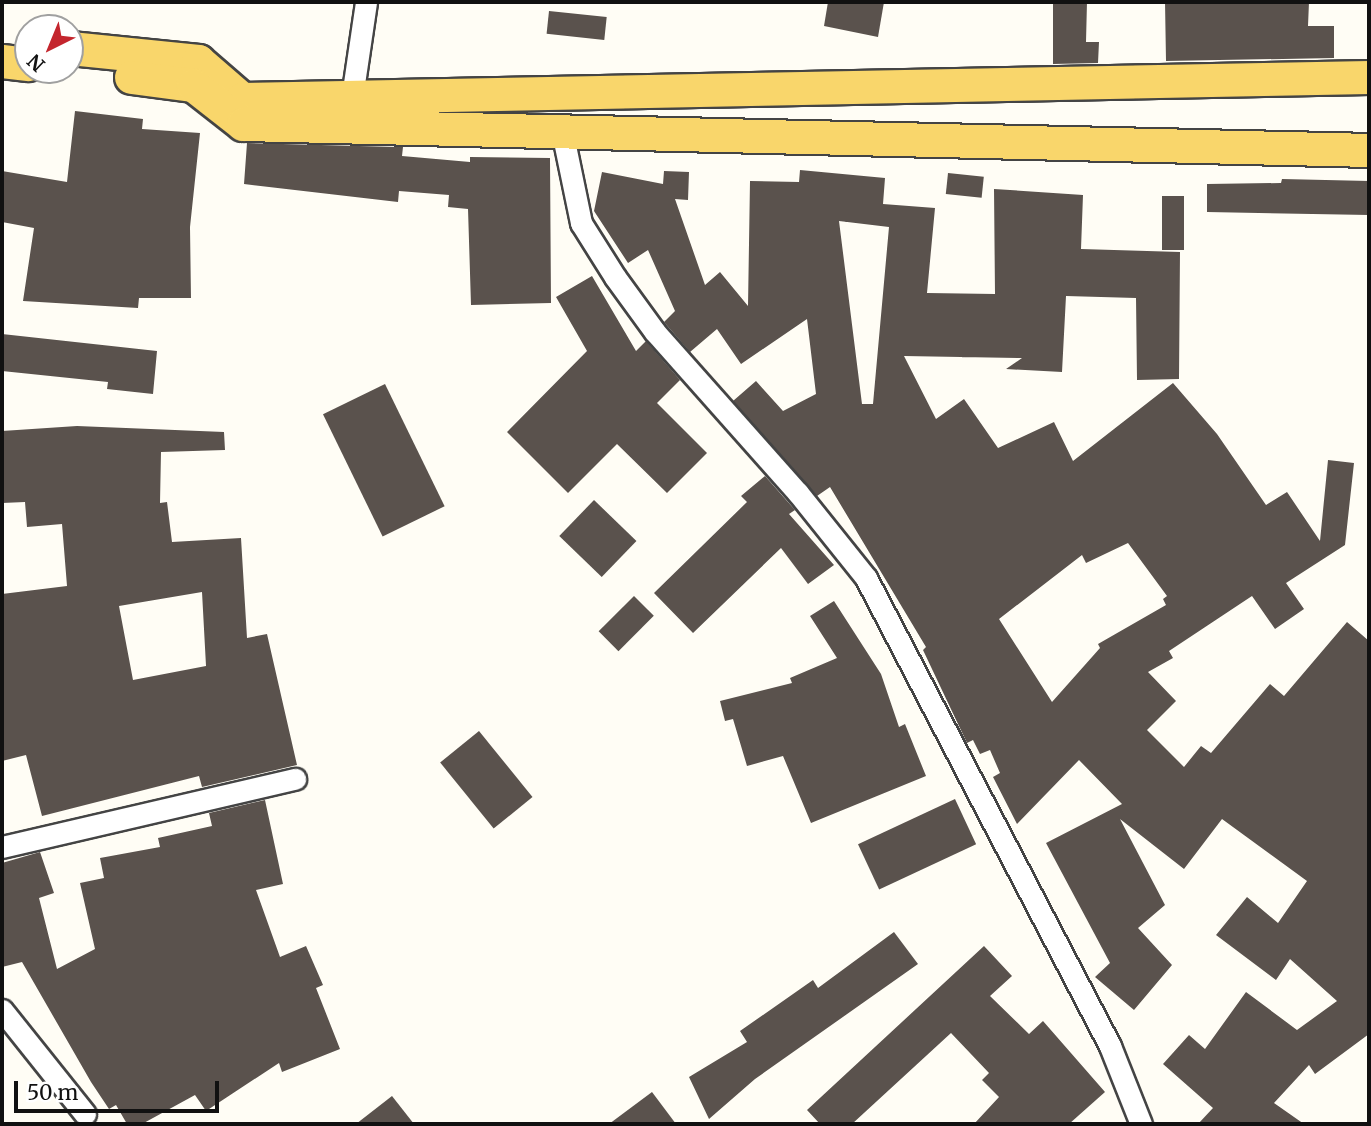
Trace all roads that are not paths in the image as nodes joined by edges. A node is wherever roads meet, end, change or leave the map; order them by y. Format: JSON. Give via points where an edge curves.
{"nodes":[{"id":1,"x":366,"y":2,"type":"edge"},
{"id":2,"x":84,"y":51,"type":"edge"},
{"id":3,"x":84,"y":69,"type":"edge"},
{"id":4,"x":196,"y":73,"type":"junction"},
{"id":5,"x":1369,"y":77,"type":"edge"},
{"id":6,"x":352,"y":97,"type":"junction"},
{"id":7,"x":242,"y":111,"type":"junction"},
{"id":8,"x":562,"y":131,"type":"junction"},
{"id":9,"x":1369,"y":150,"type":"edge"},
{"id":10,"x":295,"y":779,"type":"dead end"},
{"id":11,"x":2,"y":847,"type":"edge"},
{"id":12,"x":2,"y":1010,"type":"edge"},
{"id":13,"x":85,"y":1114,"type":"dead end"},
{"id":14,"x":1140,"y":1124,"type":"edge"}],
"edges":[{"from":1,"to":6,"type":"street"},
{"from":2,"to":4,"type":"main road"},
{"from":3,"to":4,"type":"main road"},
{"from":4,"to":7,"type":"main road"},
{"from":5,"to":6,"type":"main road"},
{"from":6,"to":7,"type":"main road"},
{"from":7,"to":8,"type":"main road"},
{"from":8,"to":9,"type":"main road"},
{"from":8,"to":14,"type":"street","via":[[581,223],[615,277],[655,332],[798,493],[866,578],[1110,1046]]},
{"from":10,"to":11,"type":"street"},
{"from":12,"to":13,"type":"street"}]}
